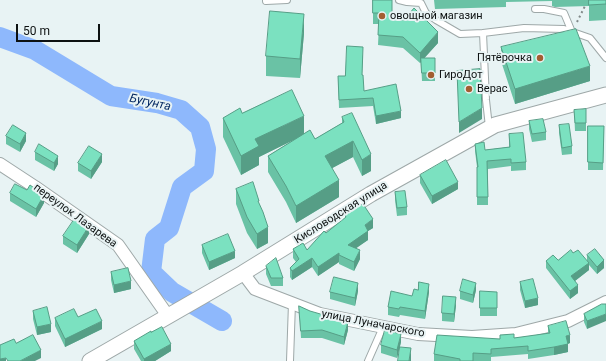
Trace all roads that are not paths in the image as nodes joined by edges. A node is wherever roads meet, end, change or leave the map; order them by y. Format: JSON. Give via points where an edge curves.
{"nodes":[{"id":1,"x":287,"y":0,"type":"edge"},
{"id":2,"x":399,"y":0,"type":"edge"},
{"id":3,"x":266,"y":1,"type":"edge"},
{"id":4,"x":421,"y":1,"type":"edge"},
{"id":5,"x":535,"y":9,"type":"dead end"},
{"id":6,"x":572,"y":32,"type":"junction"},
{"id":7,"x":483,"y":33,"type":"junction"},
{"id":8,"x":606,"y":58,"type":"edge"},
{"id":9,"x":606,"y":95,"type":"edge"},
{"id":10,"x":490,"y":128,"type":"junction"},
{"id":11,"x":0,"y":164,"type":"edge"},
{"id":12,"x":243,"y":273,"type":"junction"},
{"id":13,"x":606,"y":302,"type":"edge"},
{"id":14,"x":292,"y":303,"type":"junction"},
{"id":15,"x":168,"y":316,"type":"junction"},
{"id":16,"x":383,"y":327,"type":"junction"},
{"id":17,"x":90,"y":361,"type":"edge"},
{"id":18,"x":290,"y":361,"type":"edge"},
{"id":19,"x":368,"y":361,"type":"edge"}],
"edges":[{"from":1,"to":3,"type":"lane"},
{"from":2,"to":4,"type":"lane"},
{"from":4,"to":7,"type":"lane","via":[[426,13],[460,34]]},
{"from":5,"to":6,"type":"lane","via":[[564,13]]},
{"from":6,"to":7,"type":"lane","via":[[564,29],[524,28]]},
{"from":6,"to":8,"type":"lane","via":[[590,38]]},
{"from":7,"to":10,"type":"lane"},
{"from":9,"to":10,"type":"street","name":"Кисловодская улица"},
{"from":10,"to":12,"type":"street","name":"Кисловодская улица","via":[[371,194]]},
{"from":11,"to":15,"type":"street","name":"переулок Лазарева","via":[[118,245]]},
{"from":12,"to":14,"type":"street","name":"улица Луначарского","via":[[255,289]]},
{"from":12,"to":15,"type":"street","name":"Кисловодская улица"},
{"from":13,"to":16,"type":"street","name":"улица Луначарского","via":[[568,321],[516,334],[472,337],[418,334]]},
{"from":14,"to":16,"type":"street","name":"улица Луначарского","via":[[320,314]]},
{"from":14,"to":18,"type":"lane"},
{"from":15,"to":17,"type":"street","name":"Кисловодская улица"},
{"from":16,"to":19,"type":"lane"}]}
